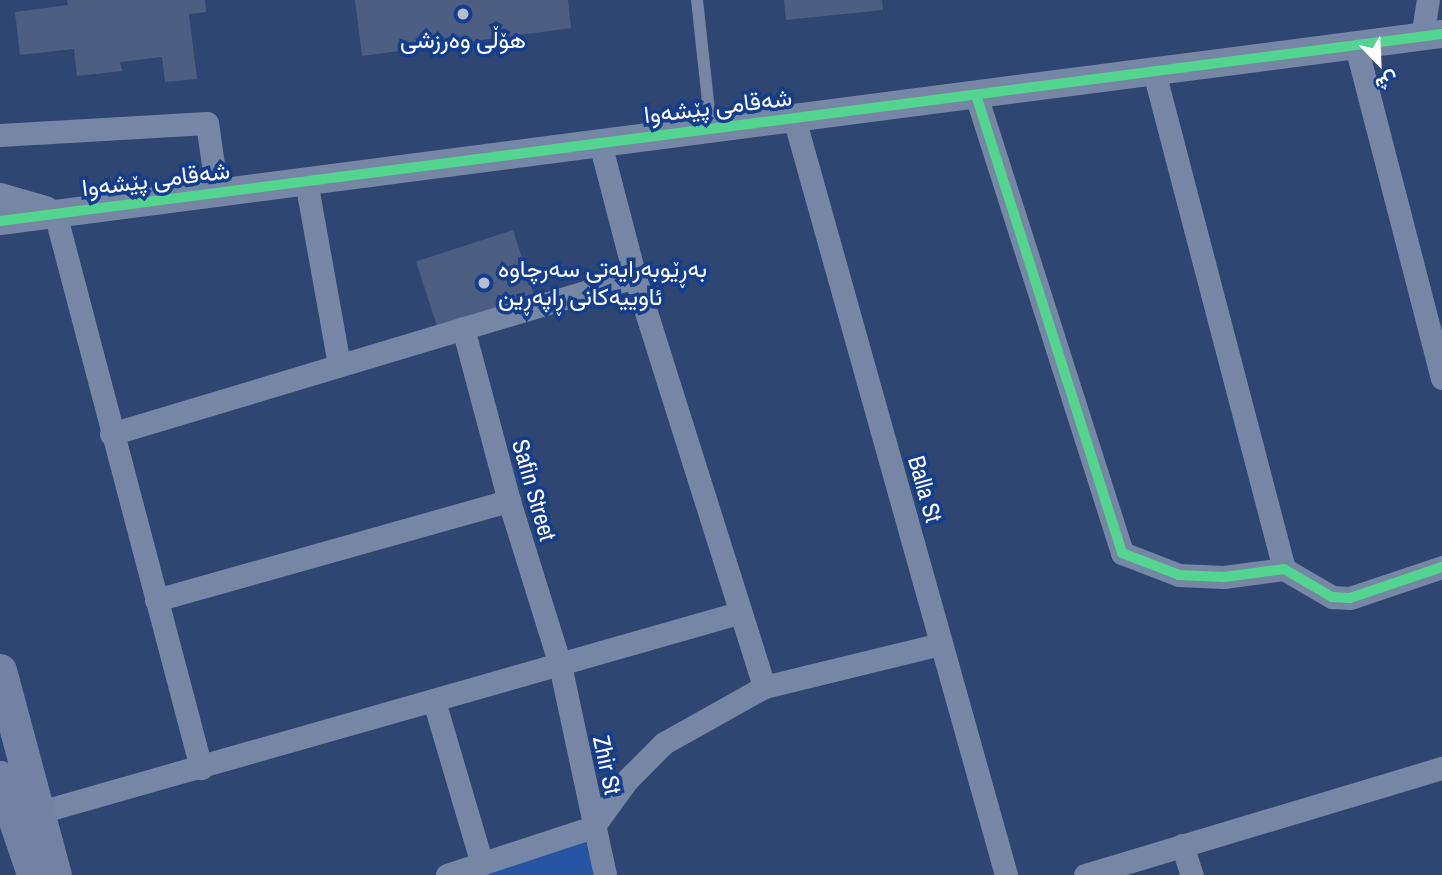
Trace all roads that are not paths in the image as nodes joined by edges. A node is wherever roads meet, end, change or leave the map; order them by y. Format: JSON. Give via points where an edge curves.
{"nodes":[{"id":1,"x":697,"y":0,"type":"edge"},
{"id":2,"x":1428,"y":0,"type":"edge"},
{"id":3,"x":1432,"y":36,"type":"edge"},
{"id":4,"x":1356,"y":46,"type":"junction"},
{"id":5,"x":1154,"y":72,"type":"junction"},
{"id":6,"x":976,"y":94,"type":"junction"},
{"id":7,"x":794,"y":118,"type":"junction"},
{"id":8,"x":711,"y":128,"type":"junction"},
{"id":9,"x":0,"y":135,"type":"edge"},
{"id":10,"x":600,"y":143,"type":"junction"},
{"id":11,"x":306,"y":181,"type":"junction"},
{"id":12,"x":217,"y":192,"type":"junction"},
{"id":13,"x":0,"y":197,"type":"edge"},
{"id":14,"x":55,"y":213,"type":"junction"},
{"id":15,"x":0,"y":221,"type":"edge"},
{"id":16,"x":635,"y":277,"type":"junction"},
{"id":17,"x":463,"y":328,"type":"junction"},
{"id":18,"x":338,"y":365,"type":"junction"},
{"id":19,"x":1442,"y":378,"type":"edge"},
{"id":20,"x":111,"y":434,"type":"junction"},
{"id":21,"x":509,"y":501,"type":"junction"},
{"id":22,"x":1442,"y":567,"type":"edge"},
{"id":23,"x":1284,"y":569,"type":"junction"},
{"id":24,"x":156,"y":600,"type":"junction"},
{"id":25,"x":738,"y":613,"type":"junction"},
{"id":26,"x":940,"y":644,"type":"junction"},
{"id":27,"x":560,"y":665,"type":"junction"},
{"id":28,"x":0,"y":670,"type":"edge"},
{"id":29,"x":764,"y":687,"type":"junction"},
{"id":30,"x":434,"y":701,"type":"junction"},
{"id":31,"x":201,"y":768,"type":"junction"},
{"id":32,"x":1442,"y":768,"type":"edge"},
{"id":33,"x":0,"y":777,"type":"edge"},
{"id":34,"x":18,"y":814,"type":"edge"},
{"id":35,"x":593,"y":827,"type":"junction"},
{"id":36,"x":1182,"y":845,"type":"junction"},
{"id":37,"x":482,"y":864,"type":"junction"},
{"id":38,"x":33,"y":875,"type":"edge"},
{"id":39,"x":55,"y":875,"type":"edge"},
{"id":40,"x":447,"y":875,"type":"edge"},
{"id":41,"x":605,"y":875,"type":"edge"},
{"id":42,"x":1006,"y":875,"type":"edge"},
{"id":43,"x":1084,"y":875,"type":"edge"},
{"id":44,"x":1192,"y":875,"type":"edge"}],
"edges":[{"from":1,"to":8,"type":"lane"},
{"from":2,"to":3,"type":"street"},
{"from":3,"to":4,"type":"street","name":"شەقامی پێشەوا"},
{"from":4,"to":5,"type":"street","name":"شەقامی پێشەوا"},
{"from":4,"to":19,"type":"street"},
{"from":5,"to":6,"type":"street","name":"شەقامی پێشەوا"},
{"from":5,"to":23,"type":"street"},
{"from":6,"to":7,"type":"street","name":"شەقامی پێشەوا"},
{"from":6,"to":23,"type":"street","via":[[1122,554],[1179,575],[1224,577]]},
{"from":7,"to":8,"type":"street","name":"شەقامی پێشەوا"},
{"from":7,"to":26,"type":"street","name":"Balla St"},
{"from":8,"to":10,"type":"street","name":"شەقامی پێشەوا"},
{"from":9,"to":12,"type":"street","via":[[206,122]]},
{"from":10,"to":11,"type":"street","name":"شەقامی پێشەوا"},
{"from":10,"to":16,"type":"street"},
{"from":11,"to":12,"type":"street","name":"شەقامی پێشەوا"},
{"from":11,"to":18,"type":"street"},
{"from":12,"to":14,"type":"street","name":"شەقامی پێشەوا"},
{"from":13,"to":14,"type":"street","name":"شەقامی پێشەوا"},
{"from":14,"to":15,"type":"street","name":"شەقامی پێشەوا"},
{"from":14,"to":20,"type":"street"},
{"from":16,"to":17,"type":"street"},
{"from":16,"to":25,"type":"street"},
{"from":17,"to":18,"type":"street"},
{"from":17,"to":21,"type":"street","name":"Safin Street"},
{"from":18,"to":20,"type":"street"},
{"from":20,"to":24,"type":"street"},
{"from":21,"to":24,"type":"street"},
{"from":21,"to":27,"type":"street","name":"Safin Street"},
{"from":22,"to":23,"type":"street","via":[[1350,598],[1332,597]]},
{"from":24,"to":31,"type":"street"},
{"from":25,"to":27,"type":"street"},
{"from":25,"to":29,"type":"street"},
{"from":26,"to":29,"type":"street"},
{"from":26,"to":42,"type":"street","name":"Balla St"},
{"from":27,"to":30,"type":"street"},
{"from":27,"to":35,"type":"street","name":"Zhir St"},
{"from":28,"to":34,"type":"main road"},
{"from":29,"to":35,"type":"street","via":[[664,743],[628,779]]},
{"from":30,"to":31,"type":"street"},
{"from":30,"to":37,"type":"street"},
{"from":31,"to":34,"type":"street"},
{"from":32,"to":36,"type":"street"},
{"from":33,"to":34,"type":"main road"},
{"from":34,"to":38,"type":"main road"},
{"from":34,"to":39,"type":"main road"},
{"from":35,"to":37,"type":"street"},
{"from":35,"to":41,"type":"street","name":"Zhir St"},
{"from":36,"to":43,"type":"street"},
{"from":36,"to":44,"type":"street"},
{"from":37,"to":40,"type":"street"}]}
